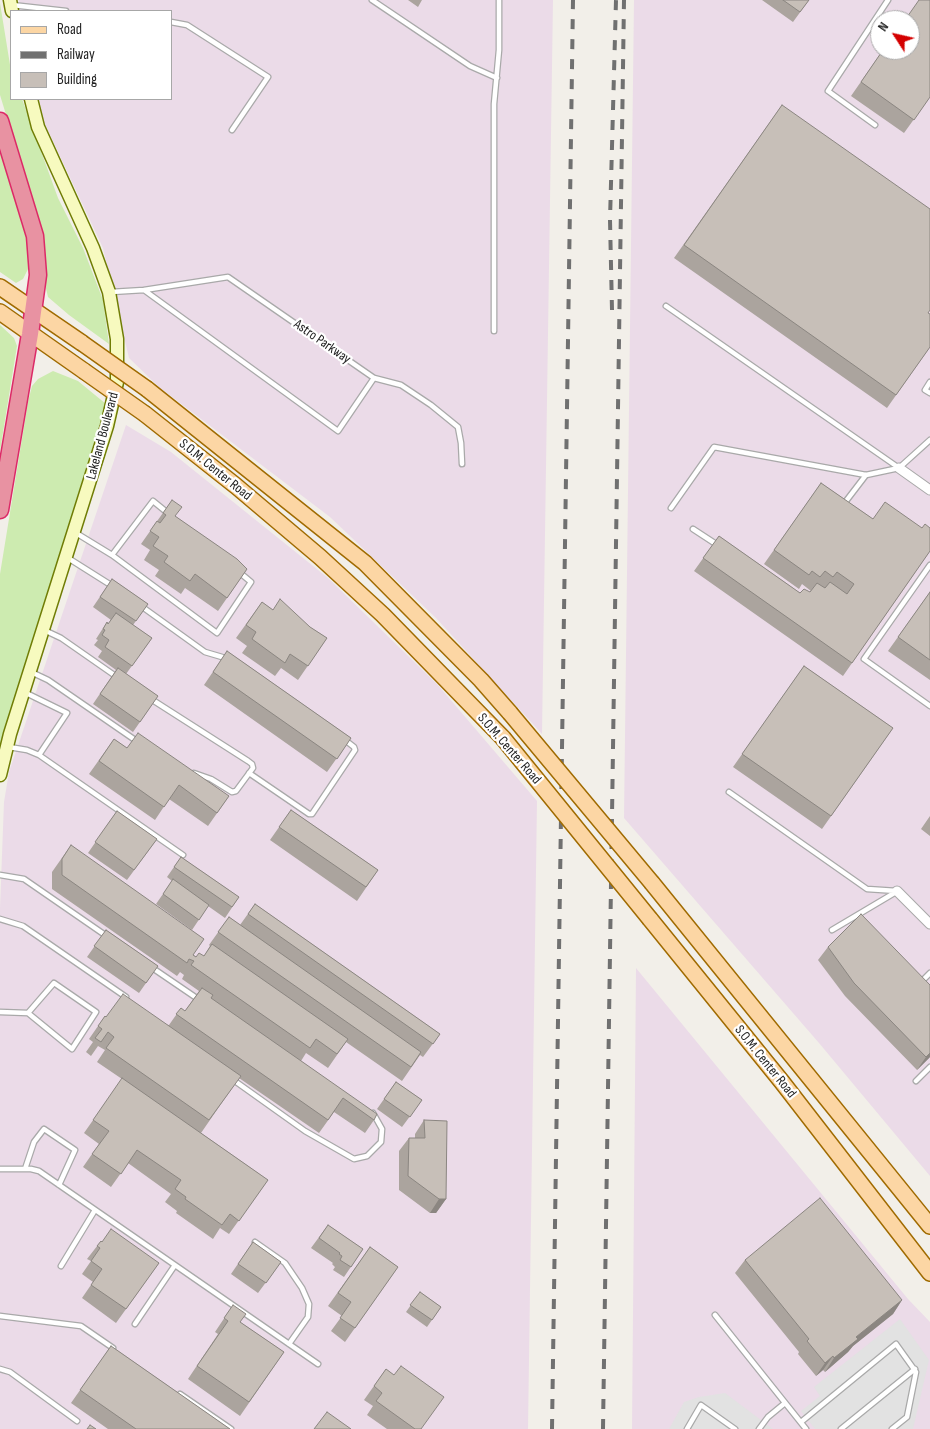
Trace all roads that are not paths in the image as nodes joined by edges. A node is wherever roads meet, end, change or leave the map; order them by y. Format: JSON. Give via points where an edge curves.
{"nodes":[{"id":1,"x":372,"y":0,"type":"edge"},
{"id":2,"x":499,"y":0,"type":"edge"},
{"id":3,"x":888,"y":0,"type":"edge"},
{"id":4,"x":11,"y":5,"type":"edge"},
{"id":5,"x":31,"y":7,"type":"junction"},
{"id":6,"x":36,"y":10,"type":"edge"},
{"id":7,"x":57,"y":10,"type":"edge"},
{"id":8,"x":172,"y":22,"type":"edge"},
{"id":9,"x":497,"y":78,"type":"junction"},
{"id":10,"x":31,"y":100,"type":"edge"},
{"id":11,"x":0,"y":120,"type":"edge"},
{"id":12,"x":875,"y":125,"type":"dead end"},
{"id":13,"x":232,"y":130,"type":"dead end"},
{"id":14,"x":0,"y":287,"type":"edge"},
{"id":15,"x":144,"y":290,"type":"junction"},
{"id":16,"x":109,"y":292,"type":"junction"},
{"id":17,"x":666,"y":306,"type":"dead end"},
{"id":18,"x":33,"y":310,"type":"junction"},
{"id":19,"x":0,"y":312,"type":"edge"},
{"id":20,"x":494,"y":331,"type":"dead end"},
{"id":21,"x":30,"y":334,"type":"junction"},
{"id":22,"x":374,"y":378,"type":"junction"},
{"id":23,"x":930,"y":382,"type":"edge"},
{"id":24,"x":930,"y":394,"type":"edge"},
{"id":25,"x":930,"y":440,"type":"edge"},
{"id":26,"x":462,"y":464,"type":"dead end"},
{"id":27,"x":899,"y":468,"type":"junction"},
{"id":28,"x":866,"y":474,"type":"junction"},
{"id":29,"x":930,"y":490,"type":"edge"},
{"id":30,"x":671,"y":508,"type":"dead end"},
{"id":31,"x":0,"y":510,"type":"edge"},
{"id":32,"x":840,"y":510,"type":"edge"},
{"id":33,"x":176,"y":520,"type":"edge"},
{"id":34,"x":693,"y":529,"type":"dead end"},
{"id":35,"x":74,"y":532,"type":"junction"},
{"id":36,"x":726,"y":551,"type":"edge"},
{"id":37,"x":112,"y":555,"type":"junction"},
{"id":38,"x":66,"y":558,"type":"junction"},
{"id":39,"x":930,"y":565,"type":"edge"},
{"id":40,"x":236,"y":570,"type":"edge"},
{"id":41,"x":118,"y":589,"type":"edge"},
{"id":42,"x":133,"y":600,"type":"edge"},
{"id":43,"x":43,"y":630,"type":"junction"},
{"id":44,"x":230,"y":662,"type":"edge"},
{"id":45,"x":30,"y":671,"type":"junction"},
{"id":46,"x":122,"y":680,"type":"edge"},
{"id":47,"x":24,"y":692,"type":"junction"},
{"id":48,"x":147,"y":696,"type":"edge"},
{"id":49,"x":930,"y":706,"type":"edge"},
{"id":50,"x":339,"y":736,"type":"edge"},
{"id":51,"x":142,"y":745,"type":"edge"},
{"id":52,"x":8,"y":746,"type":"junction"},
{"id":53,"x":39,"y":755,"type":"junction"},
{"id":54,"x":192,"y":773,"type":"edge"},
{"id":55,"x":249,"y":773,"type":"junction"},
{"id":56,"x":0,"y":775,"type":"edge"},
{"id":57,"x":729,"y":792,"type":"dead end"},
{"id":58,"x":183,"y":855,"type":"dead end"},
{"id":59,"x":0,"y":875,"type":"edge"},
{"id":60,"x":897,"y":891,"type":"junction"},
{"id":61,"x":0,"y":920,"type":"edge"},
{"id":62,"x":930,"y":924,"type":"edge"},
{"id":63,"x":832,"y":930,"type":"dead end"},
{"id":64,"x":111,"y":940,"type":"edge"},
{"id":65,"x":147,"y":964,"type":"edge"},
{"id":66,"x":930,"y":973,"type":"edge"},
{"id":67,"x":917,"y":986,"type":"edge"},
{"id":68,"x":129,"y":999,"type":"edge"},
{"id":69,"x":199,"y":1000,"type":"edge"},
{"id":70,"x":0,"y":1012,"type":"edge"},
{"id":71,"x":28,"y":1013,"type":"junction"},
{"id":72,"x":930,"y":1067,"type":"edge"},
{"id":73,"x":227,"y":1075,"type":"edge"},
{"id":74,"x":916,"y":1081,"type":"dead end"},
{"id":75,"x":366,"y":1109,"type":"edge"},
{"id":76,"x":0,"y":1169,"type":"edge"},
{"id":77,"x":25,"y":1169,"type":"junction"},
{"id":78,"x":59,"y":1185,"type":"junction"},
{"id":79,"x":95,"y":1210,"type":"junction"},
{"id":80,"x":930,"y":1226,"type":"edge"},
{"id":81,"x":255,"y":1242,"type":"edge"},
{"id":82,"x":175,"y":1265,"type":"junction"},
{"id":83,"x":60,"y":1266,"type":"dead end"},
{"id":84,"x":930,"y":1273,"type":"edge"},
{"id":85,"x":715,"y":1315,"type":"dead end"},
{"id":86,"x":0,"y":1316,"type":"edge"},
{"id":87,"x":135,"y":1324,"type":"dead end"},
{"id":88,"x":289,"y":1344,"type":"junction"},
{"id":89,"x":120,"y":1353,"type":"edge"},
{"id":90,"x":318,"y":1364,"type":"dead end"},
{"id":91,"x":0,"y":1369,"type":"edge"},
{"id":92,"x":915,"y":1369,"type":"junction"},
{"id":93,"x":175,"y":1391,"type":"edge"},
{"id":94,"x":785,"y":1403,"type":"junction"},
{"id":95,"x":77,"y":1421,"type":"dead end"},
{"id":96,"x":801,"y":1422,"type":"junction"},
{"id":97,"x":230,"y":1429,"type":"edge"},
{"id":98,"x":687,"y":1429,"type":"edge"},
{"id":99,"x":735,"y":1429,"type":"edge"},
{"id":100,"x":759,"y":1429,"type":"edge"},
{"id":101,"x":806,"y":1429,"type":"edge"},
{"id":102,"x":841,"y":1429,"type":"edge"},
{"id":103,"x":892,"y":1429,"type":"edge"}],
"edges":[{"from":1,"to":9,"type":"lane","via":[[470,66]]},
{"from":2,"to":9,"type":"lane"},
{"from":3,"to":12,"type":"lane","via":[[828,91]]},
{"from":4,"to":5,"type":"lane"},
{"from":5,"to":6,"type":"lane"},
{"from":5,"to":7,"type":"lane"},
{"from":8,"to":13,"type":"lane","via":[[187,25],[268,77]]},
{"from":9,"to":20,"type":"lane","via":[[494,104]]},
{"from":10,"to":16,"type":"street","name":"Lakeland Boulevard","via":[[38,127],[93,248]]},
{"from":11,"to":18,"type":"highway","via":[[35,236],[38,275]]},
{"from":14,"to":18,"type":"main road","name":"S.O.M. Center Road"},
{"from":15,"to":16,"type":"lane","name":"Astro Parkway"},
{"from":15,"to":22,"type":"lane","name":"Astro Parkway","via":[[228,277]]},
{"from":15,"to":22,"type":"lane","via":[[338,431]]},
{"from":16,"to":35,"type":"street","name":"Lakeland Boulevard","via":[[117,339],[117,382],[107,426]]},
{"from":17,"to":27,"type":"lane"},
{"from":18,"to":21,"type":"highway"},
{"from":18,"to":80,"type":"main road","name":"S.O.M. Center Road","bridge":true,"via":[[147,389],[365,563],[481,680],[652,883]]},
{"from":19,"to":21,"type":"main road","name":"S.O.M. Center Road"},
{"from":21,"to":31,"type":"highway"},
{"from":21,"to":84,"type":"main road","name":"S.O.M. Center Road","bridge":true,"via":[[145,414],[320,557],[383,615],[503,738],[782,1082]]},
{"from":22,"to":26,"type":"lane","name":"Astro Parkway","via":[[401,384],[458,427]]},
{"from":23,"to":24,"type":"lane","via":[[925,390]]},
{"from":25,"to":27,"type":"lane"},
{"from":27,"to":28,"type":"lane"},
{"from":27,"to":29,"type":"street"},
{"from":28,"to":30,"type":"lane","via":[[714,447]]},
{"from":28,"to":32,"type":"lane"},
{"from":33,"to":37,"type":"lane","via":[[153,501]]},
{"from":34,"to":36,"type":"lane"},
{"from":35,"to":37,"type":"lane"},
{"from":35,"to":38,"type":"street","name":"Lakeland Boulevard"},
{"from":37,"to":40,"type":"lane","via":[[217,633],[250,582]]},
{"from":38,"to":41,"type":"lane"},
{"from":38,"to":43,"type":"street","name":"Lakeland Boulevard"},
{"from":39,"to":49,"type":"lane","via":[[864,659]]},
{"from":42,"to":44,"type":"lane","via":[[205,652]]},
{"from":43,"to":45,"type":"street","name":"Lakeland Boulevard"},
{"from":43,"to":46,"type":"lane","via":[[61,638]]},
{"from":45,"to":47,"type":"street","name":"Lakeland Boulevard"},
{"from":45,"to":51,"type":"lane"},
{"from":47,"to":52,"type":"street","name":"Lakeland Boulevard"},
{"from":47,"to":53,"type":"lane","via":[[67,713]]},
{"from":48,"to":55,"type":"lane","via":[[252,764]]},
{"from":50,"to":55,"type":"lane","via":[[356,750],[312,814]]},
{"from":52,"to":53,"type":"lane"},
{"from":52,"to":56,"type":"street","name":"Lakeland Boulevard"},
{"from":53,"to":58,"type":"lane"},
{"from":54,"to":55,"type":"lane","via":[[211,779],[232,792]]},
{"from":57,"to":60,"type":"lane","via":[[867,889]]},
{"from":59,"to":64,"type":"lane","via":[[24,879]]},
{"from":60,"to":62,"type":"street"},
{"from":60,"to":63,"type":"lane"},
{"from":61,"to":68,"type":"lane","via":[[23,926]]},
{"from":65,"to":69,"type":"lane"},
{"from":66,"to":67,"type":"lane"},
{"from":70,"to":71,"type":"lane"},
{"from":71,"to":71,"type":"lane","via":[[54,983],[96,1012],[72,1049]]},
{"from":72,"to":74,"type":"lane"},
{"from":73,"to":75,"type":"lane","via":[[305,1131],[354,1159],[367,1156],[381,1142],[382,1129],[374,1114]]},
{"from":76,"to":77,"type":"lane"},
{"from":77,"to":78,"type":"lane","via":[[39,1172]]},
{"from":77,"to":78,"type":"lane","via":[[34,1142],[44,1129],[75,1150]]},
{"from":78,"to":79,"type":"lane"},
{"from":79,"to":82,"type":"lane"},
{"from":79,"to":83,"type":"lane"},
{"from":81,"to":88,"type":"lane","via":[[285,1263],[309,1304],[308,1317]]},
{"from":82,"to":87,"type":"lane"},
{"from":82,"to":88,"type":"lane"},
{"from":85,"to":94,"type":"lane"},
{"from":86,"to":89,"type":"lane","via":[[81,1326]]},
{"from":88,"to":90,"type":"lane"},
{"from":91,"to":95,"type":"lane","via":[[10,1372]]},
{"from":92,"to":96,"type":"lane","via":[[896,1344]]},
{"from":92,"to":102,"type":"lane"},
{"from":92,"to":103,"type":"lane","via":[[907,1417]]},
{"from":93,"to":97,"type":"lane"},
{"from":94,"to":96,"type":"lane"},
{"from":94,"to":100,"type":"lane"},
{"from":96,"to":101,"type":"lane"},
{"from":98,"to":99,"type":"lane","via":[[701,1405]]}]}
